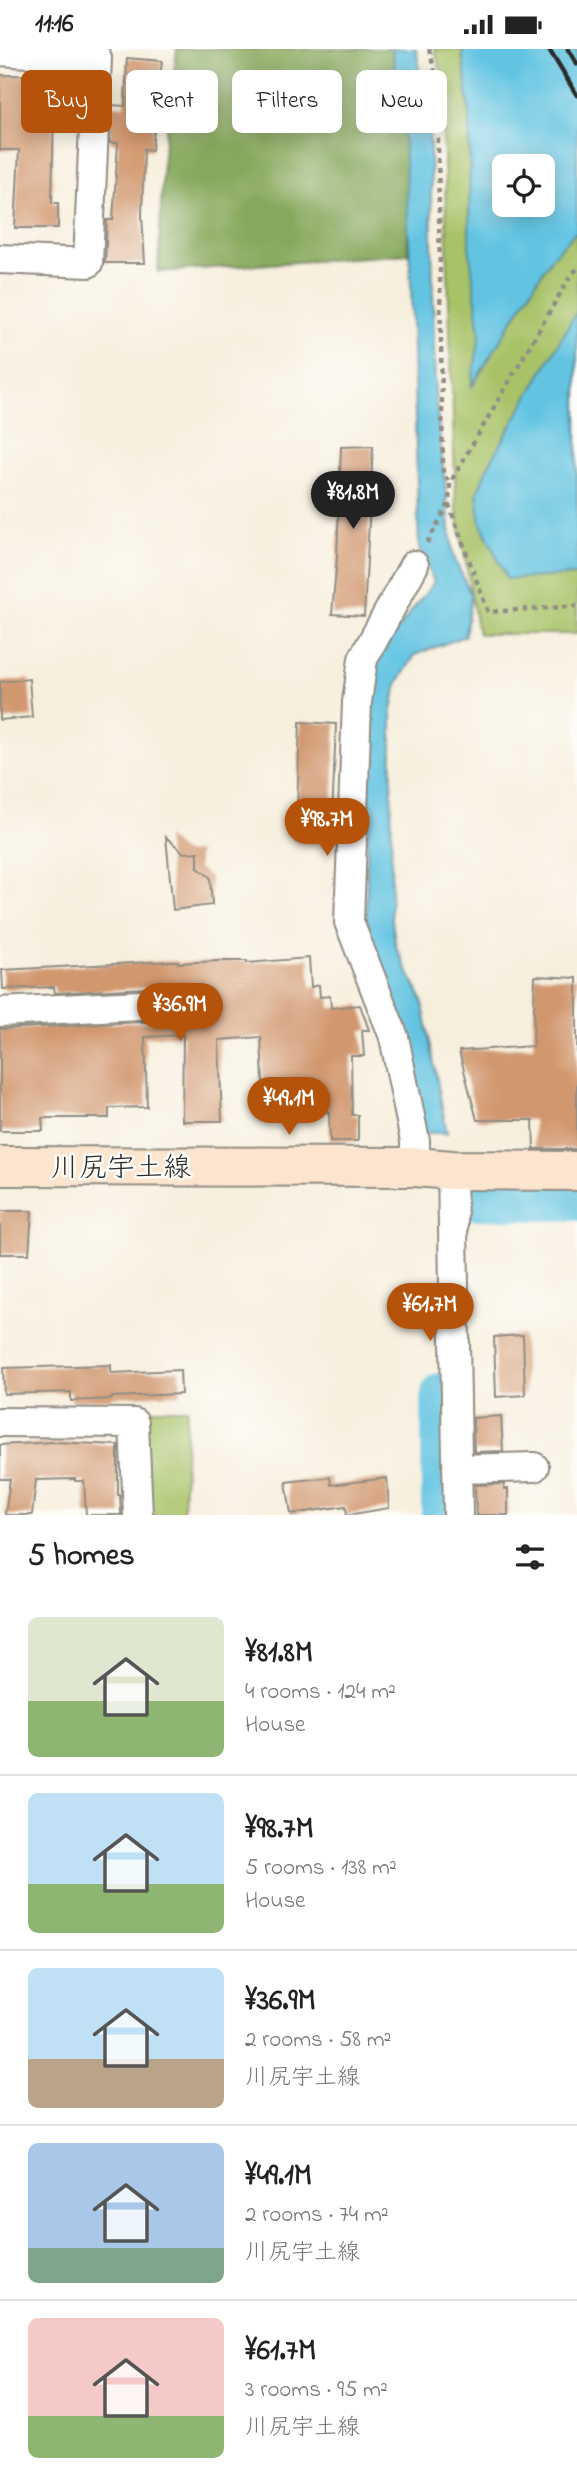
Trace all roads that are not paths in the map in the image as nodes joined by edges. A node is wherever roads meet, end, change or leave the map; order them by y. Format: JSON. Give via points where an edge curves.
{"nodes":[{"id":1,"x":0,"y":51,"type":"edge"},
{"id":2,"x":0,"y":259,"type":"edge"},
{"id":3,"x":414,"y":565,"type":"road end"},
{"id":4,"x":200,"y":1002,"type":"dead end"},
{"id":5,"x":0,"y":1012,"type":"edge"},
{"id":6,"x":0,"y":1166,"type":"edge"},
{"id":7,"x":433,"y":1168,"type":"junction"},
{"id":8,"x":577,"y":1171,"type":"edge"},
{"id":9,"x":0,"y":1422,"type":"edge"},
{"id":10,"x":534,"y":1467,"type":"dead end"},
{"id":11,"x":457,"y":1469,"type":"junction"},
{"id":12,"x":138,"y":1515,"type":"edge"},
{"id":13,"x":458,"y":1515,"type":"edge"}],
"edges":[{"from":1,"to":2,"type":"street","via":[[97,58],[88,263]]},
{"from":3,"to":7,"type":"street","via":[[363,659],[357,702],[349,922],[394,1037],[415,1141]]},
{"from":4,"to":5,"type":"street"},
{"from":6,"to":7,"type":"main road","name":"川尻宇土線"},
{"from":7,"to":8,"type":"main road","name":"川尻宇土線"},
{"from":7,"to":11,"type":"street"},
{"from":9,"to":12,"type":"street","via":[[134,1423]]},
{"from":10,"to":11,"type":"street"},
{"from":11,"to":13,"type":"street"}]}
